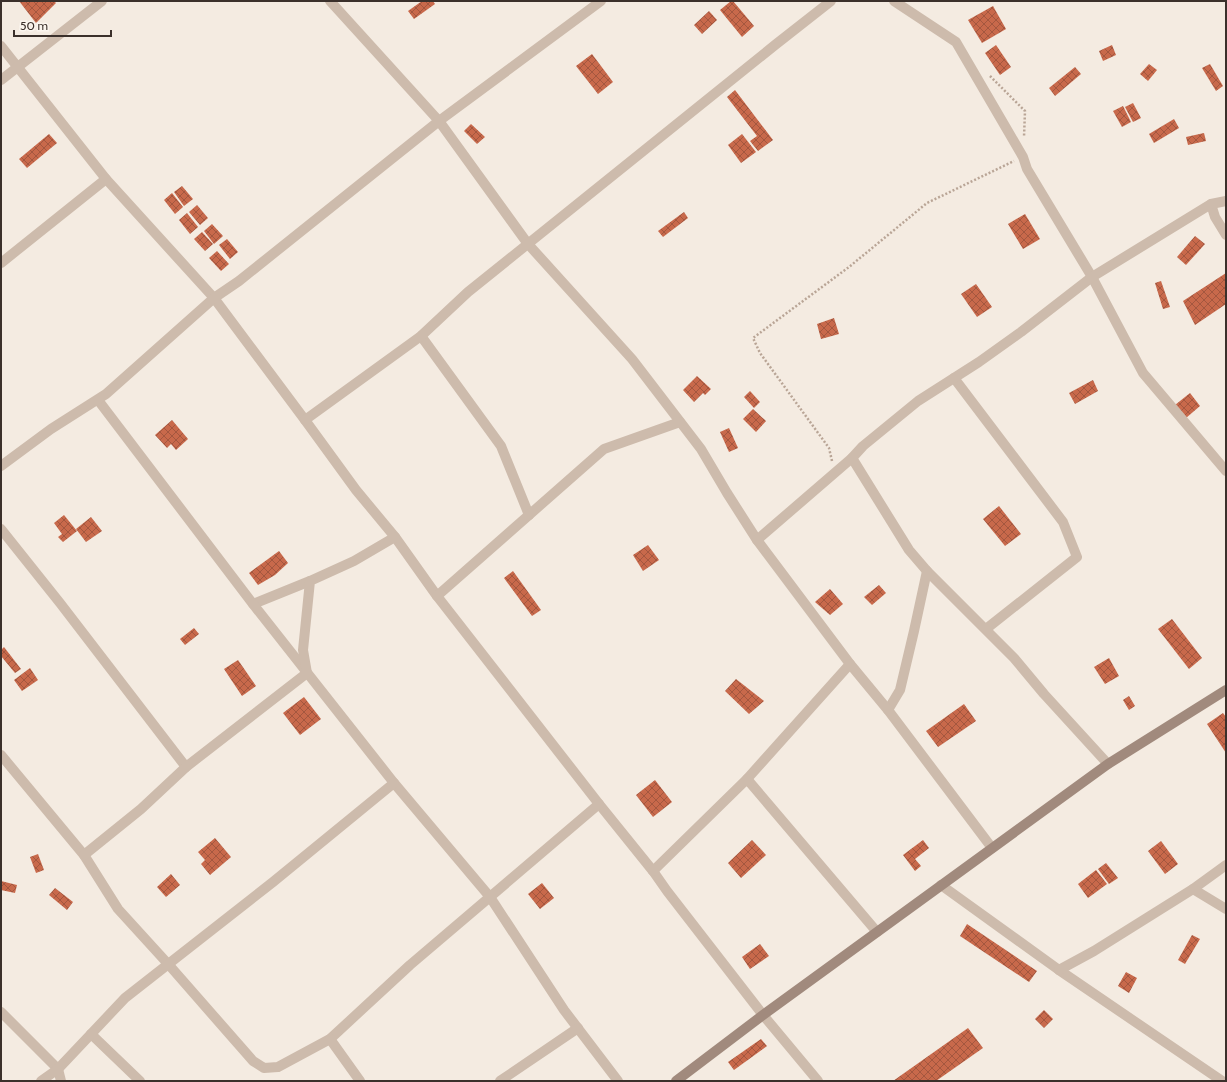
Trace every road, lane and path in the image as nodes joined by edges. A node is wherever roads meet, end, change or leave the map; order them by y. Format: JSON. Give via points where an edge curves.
{"nodes":[{"id":1,"x":102,"y":1,"type":"edge"},
{"id":2,"x":330,"y":1,"type":"edge"},
{"id":3,"x":601,"y":1,"type":"edge"},
{"id":4,"x":831,"y":1,"type":"edge"},
{"id":5,"x":894,"y":1,"type":"edge"},
{"id":6,"x":1,"y":46,"type":"edge"},
{"id":7,"x":17,"y":66,"type":"junction"},
{"id":8,"x":988,"y":74,"type":"dead end"},
{"id":9,"x":1,"y":80,"type":"edge"},
{"id":10,"x":439,"y":121,"type":"junction"},
{"id":11,"x":1024,"y":157,"type":"junction"},
{"id":12,"x":106,"y":179,"type":"junction"},
{"id":13,"x":1226,"y":201,"type":"edge"},
{"id":14,"x":1210,"y":204,"type":"junction"},
{"id":15,"x":1226,"y":235,"type":"edge"},
{"id":16,"x":528,"y":244,"type":"junction"},
{"id":17,"x":1,"y":263,"type":"edge"},
{"id":18,"x":1092,"y":277,"type":"junction"},
{"id":19,"x":214,"y":298,"type":"junction"},
{"id":20,"x":421,"y":336,"type":"junction"},
{"id":21,"x":954,"y":378,"type":"junction"},
{"id":22,"x":98,"y":400,"type":"junction"},
{"id":23,"x":305,"y":420,"type":"junction"},
{"id":24,"x":680,"y":422,"type":"junction"},
{"id":25,"x":852,"y":458,"type":"junction"},
{"id":26,"x":1,"y":466,"type":"edge"},
{"id":27,"x":1226,"y":471,"type":"edge"},
{"id":28,"x":835,"y":473,"type":"junction"},
{"id":29,"x":529,"y":515,"type":"junction"},
{"id":30,"x":1,"y":530,"type":"edge"},
{"id":31,"x":395,"y":537,"type":"junction"},
{"id":32,"x":757,"y":540,"type":"junction"},
{"id":33,"x":927,"y":571,"type":"junction"},
{"id":34,"x":310,"y":581,"type":"junction"},
{"id":35,"x":437,"y":596,"type":"junction"},
{"id":36,"x":253,"y":604,"type":"junction"},
{"id":37,"x":986,"y":629,"type":"junction"},
{"id":38,"x":850,"y":664,"type":"junction"},
{"id":39,"x":307,"y":673,"type":"junction"},
{"id":40,"x":1226,"y":690,"type":"edge"},
{"id":41,"x":888,"y":710,"type":"junction"},
{"id":42,"x":1,"y":755,"type":"edge"},
{"id":43,"x":1108,"y":764,"type":"junction"},
{"id":44,"x":186,"y":767,"type":"junction"},
{"id":45,"x":747,"y":780,"type":"junction"},
{"id":46,"x":394,"y":783,"type":"junction"},
{"id":47,"x":599,"y":804,"type":"junction"},
{"id":48,"x":992,"y":848,"type":"junction"},
{"id":49,"x":84,"y":854,"type":"junction"},
{"id":50,"x":1226,"y":865,"type":"edge"},
{"id":51,"x":653,"y":871,"type":"junction"},
{"id":52,"x":942,"y":885,"type":"junction"},
{"id":53,"x":1193,"y":889,"type":"junction"},
{"id":54,"x":490,"y":896,"type":"junction"},
{"id":55,"x":1226,"y":909,"type":"edge"},
{"id":56,"x":877,"y":932,"type":"junction"},
{"id":57,"x":169,"y":965,"type":"junction"},
{"id":58,"x":1059,"y":970,"type":"junction"},
{"id":59,"x":1,"y":1012,"type":"edge"},
{"id":60,"x":763,"y":1015,"type":"junction"},
{"id":61,"x":578,"y":1028,"type":"junction"},
{"id":62,"x":91,"y":1034,"type":"junction"},
{"id":63,"x":330,"y":1039,"type":"junction"},
{"id":64,"x":58,"y":1069,"type":"junction"},
{"id":65,"x":41,"y":1081,"type":"edge"},
{"id":66,"x":61,"y":1081,"type":"edge"},
{"id":67,"x":140,"y":1081,"type":"edge"},
{"id":68,"x":360,"y":1081,"type":"edge"},
{"id":69,"x":500,"y":1081,"type":"edge"},
{"id":70,"x":618,"y":1081,"type":"edge"},
{"id":71,"x":676,"y":1081,"type":"edge"},
{"id":72,"x":818,"y":1081,"type":"edge"},
{"id":73,"x":1222,"y":1081,"type":"edge"}],
"edges":[{"from":1,"to":7,"type":"street"},
{"from":2,"to":10,"type":"street"},
{"from":3,"to":10,"type":"street"},
{"from":4,"to":16,"type":"street"},
{"from":5,"to":11,"type":"street","via":[[956,42]]},
{"from":6,"to":7,"type":"street"},
{"from":7,"to":9,"type":"street"},
{"from":7,"to":12,"type":"street"},
{"from":8,"to":11,"type":"path","via":[[1025,111]]},
{"from":10,"to":16,"type":"street"},
{"from":10,"to":19,"type":"street"},
{"from":11,"to":18,"type":"street","via":[[1027,169]]},
{"from":11,"to":28,"type":"path","via":[[927,203],[849,267],[753,338],[760,353],[829,448]]},
{"from":12,"to":17,"type":"street"},
{"from":12,"to":19,"type":"street"},
{"from":13,"to":14,"type":"street"},
{"from":14,"to":15,"type":"street"},
{"from":14,"to":18,"type":"street"},
{"from":16,"to":20,"type":"street","via":[[468,292]]},
{"from":16,"to":24,"type":"street","via":[[632,359]]},
{"from":18,"to":21,"type":"street","via":[[1021,332]]},
{"from":18,"to":27,"type":"street","via":[[1143,372]]},
{"from":19,"to":22,"type":"street"},
{"from":19,"to":23,"type":"street"},
{"from":20,"to":23,"type":"street"},
{"from":20,"to":29,"type":"street","via":[[501,446]]},
{"from":21,"to":25,"type":"street","via":[[918,401]]},
{"from":21,"to":37,"type":"street","via":[[1062,522],[1077,557]]},
{"from":22,"to":26,"type":"street","via":[[51,429]]},
{"from":22,"to":36,"type":"street"},
{"from":23,"to":31,"type":"street","via":[[356,490]]},
{"from":24,"to":29,"type":"street","via":[[604,449]]},
{"from":24,"to":32,"type":"street","via":[[701,449]]},
{"from":25,"to":28,"type":"street"},
{"from":25,"to":33,"type":"street","via":[[909,550]]},
{"from":28,"to":32,"type":"street"},
{"from":29,"to":35,"type":"street"},
{"from":30,"to":44,"type":"street"},
{"from":31,"to":34,"type":"street","via":[[354,561]]},
{"from":31,"to":35,"type":"street"},
{"from":32,"to":38,"type":"street"},
{"from":33,"to":37,"type":"street"},
{"from":33,"to":41,"type":"street","via":[[900,690]]},
{"from":34,"to":36,"type":"street"},
{"from":34,"to":39,"type":"street","via":[[303,650]]},
{"from":35,"to":47,"type":"street"},
{"from":36,"to":39,"type":"street"},
{"from":37,"to":43,"type":"street"},
{"from":38,"to":41,"type":"street"},
{"from":38,"to":45,"type":"street"},
{"from":39,"to":44,"type":"street"},
{"from":39,"to":46,"type":"street"},
{"from":40,"to":43,"type":"street"},
{"from":41,"to":48,"type":"street"},
{"from":42,"to":49,"type":"street"},
{"from":43,"to":48,"type":"street"},
{"from":44,"to":49,"type":"street","via":[[141,809]]},
{"from":45,"to":51,"type":"street"},
{"from":45,"to":56,"type":"street"},
{"from":46,"to":54,"type":"street"},
{"from":46,"to":57,"type":"street"},
{"from":47,"to":51,"type":"street"},
{"from":47,"to":54,"type":"street"},
{"from":48,"to":52,"type":"street"},
{"from":49,"to":57,"type":"street","via":[[118,909]]},
{"from":50,"to":53,"type":"street"},
{"from":51,"to":60,"type":"street"},
{"from":52,"to":56,"type":"street"},
{"from":52,"to":58,"type":"street"},
{"from":53,"to":55,"type":"street"},
{"from":53,"to":58,"type":"street"},
{"from":54,"to":61,"type":"street"},
{"from":54,"to":63,"type":"street","via":[[410,964]]},
{"from":56,"to":60,"type":"street"},
{"from":57,"to":62,"type":"street","via":[[125,998]]},
{"from":57,"to":63,"type":"street","via":[[253,1061],[264,1068],[278,1067]]},
{"from":58,"to":73,"type":"street"},
{"from":59,"to":64,"type":"street"},
{"from":60,"to":71,"type":"street"},
{"from":60,"to":72,"type":"street"},
{"from":61,"to":69,"type":"street"},
{"from":61,"to":70,"type":"street"},
{"from":62,"to":64,"type":"street"},
{"from":62,"to":67,"type":"street"},
{"from":63,"to":68,"type":"street"},
{"from":64,"to":65,"type":"street"},
{"from":64,"to":66,"type":"street"}]}
